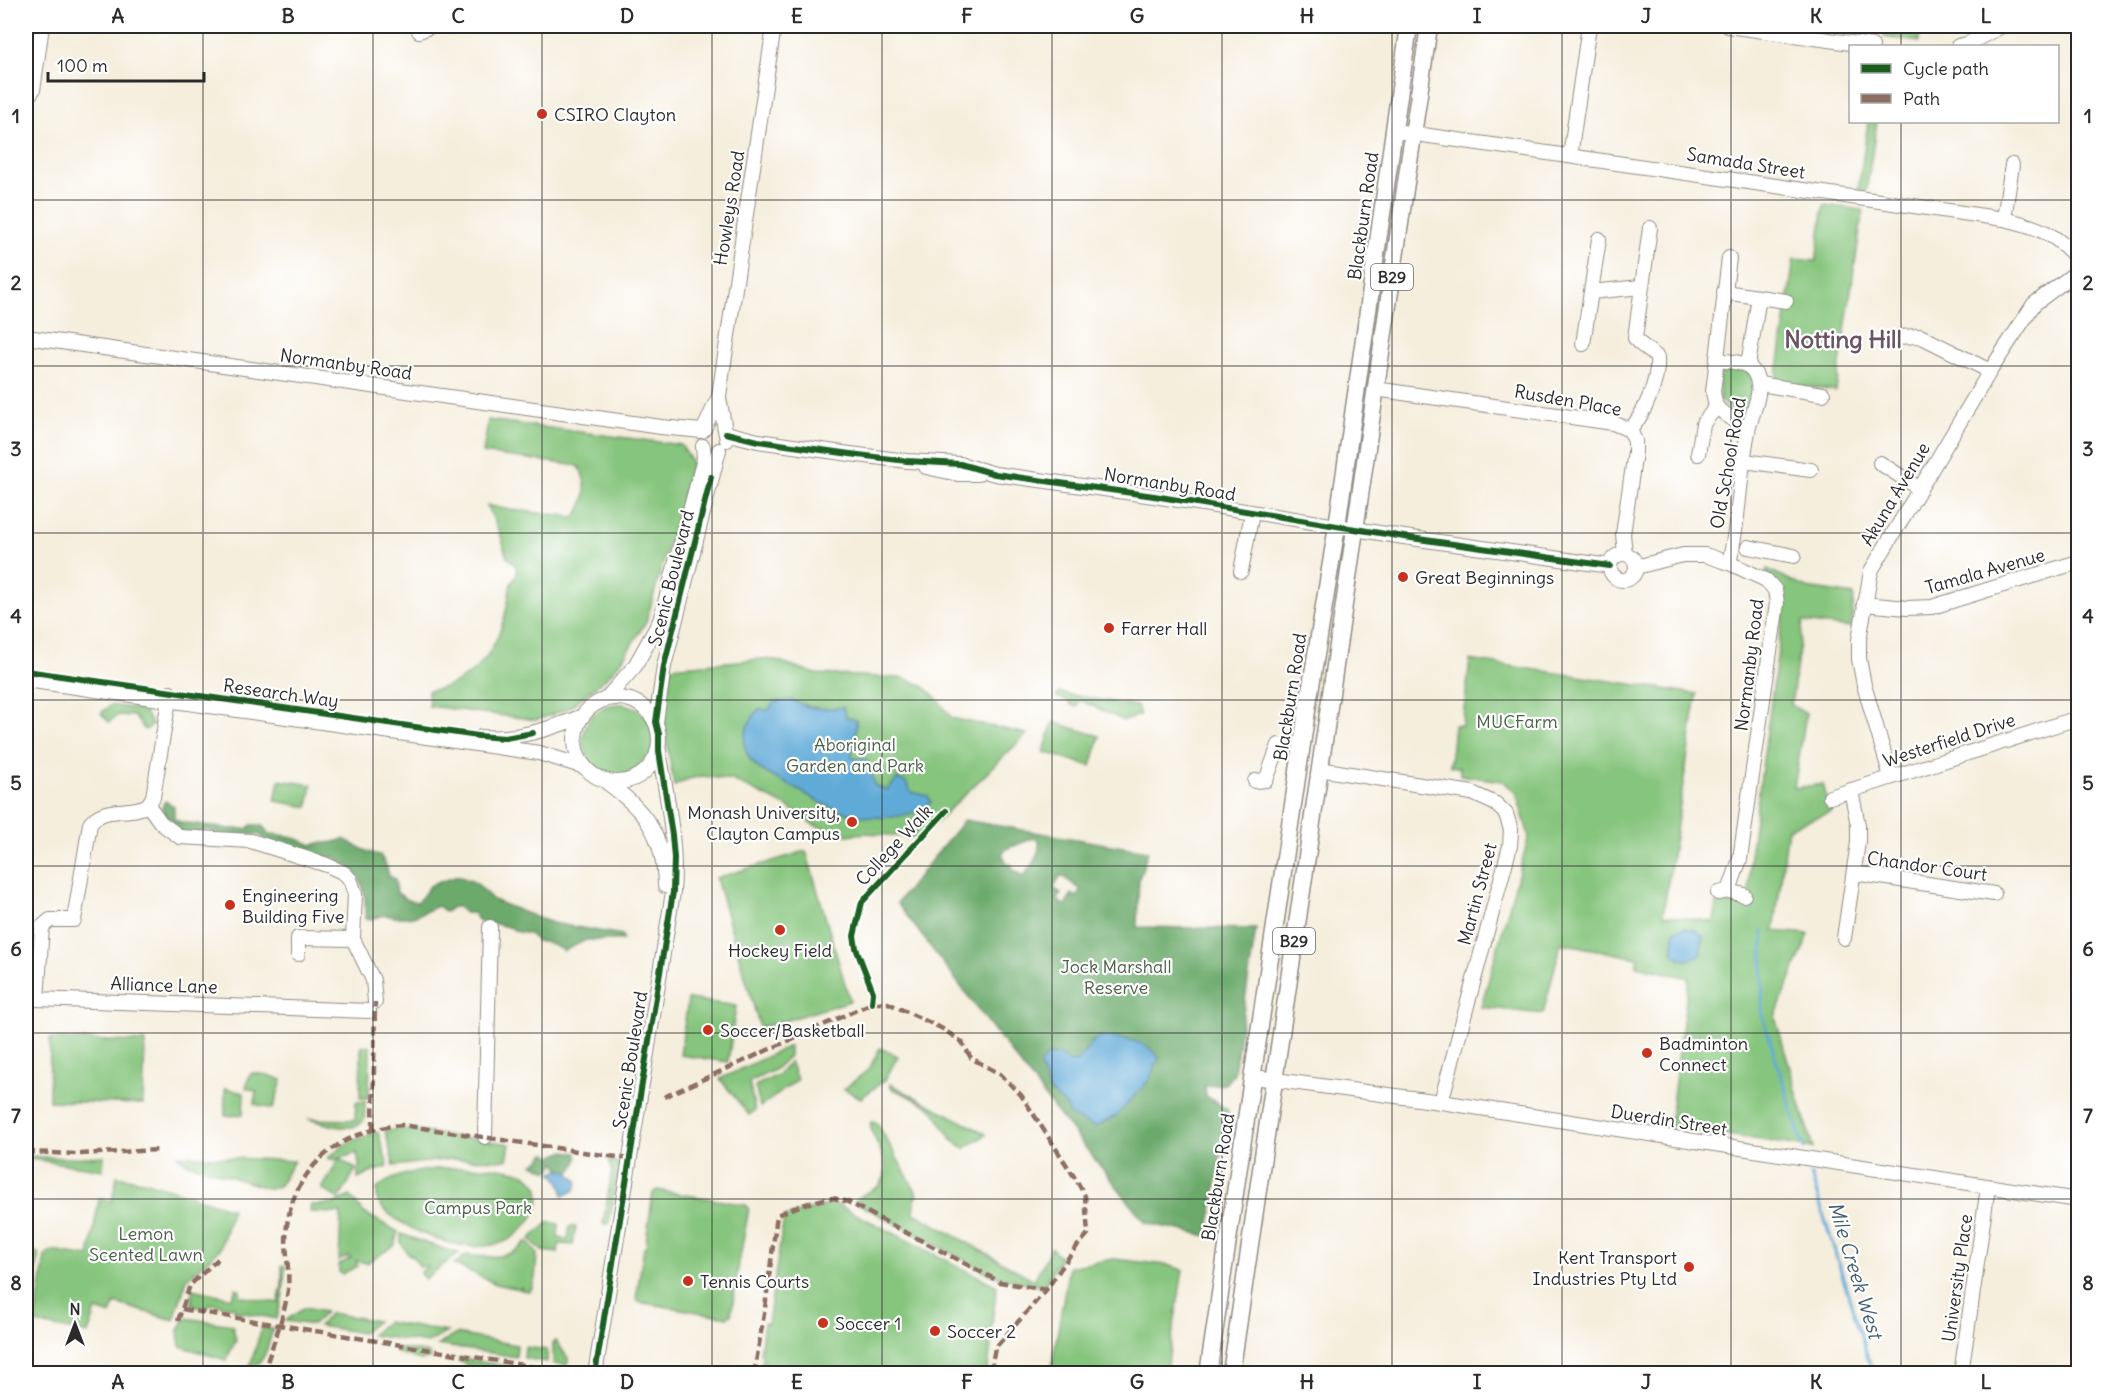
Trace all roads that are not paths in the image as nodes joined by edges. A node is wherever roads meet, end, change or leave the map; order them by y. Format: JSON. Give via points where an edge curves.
{"nodes":[{"id":1,"x":42,"y":26,"type":"edge"},
{"id":2,"x":774,"y":26,"type":"edge"},
{"id":3,"x":1410,"y":26,"type":"edge"},
{"id":4,"x":1429,"y":26,"type":"edge"},
{"id":5,"x":1589,"y":26,"type":"edge"},
{"id":6,"x":1728,"y":26,"type":"edge"},
{"id":7,"x":2002,"y":26,"type":"edge"},
{"id":8,"x":1865,"y":45,"type":"edge"},
{"id":9,"x":1962,"y":45,"type":"edge"},
{"id":10,"x":26,"y":99,"type":"edge"},
{"id":11,"x":1395,"y":131,"type":"junction"},
{"id":12,"x":1413,"y":134,"type":"junction"},
{"id":13,"x":1570,"y":156,"type":"junction"},
{"id":14,"x":2012,"y":165,"type":"dead end"},
{"id":15,"x":2004,"y":219,"type":"junction"},
{"id":16,"x":1650,"y":228,"type":"dead end"},
{"id":17,"x":1599,"y":239,"type":"dead end"},
{"id":18,"x":1729,"y":258,"type":"dead end"},
{"id":19,"x":2079,"y":261,"type":"edge"},
{"id":20,"x":2079,"y":271,"type":"edge"},
{"id":21,"x":1641,"y":287,"type":"junction"},
{"id":22,"x":1591,"y":292,"type":"junction"},
{"id":23,"x":1724,"y":292,"type":"junction"},
{"id":24,"x":1759,"y":297,"type":"junction"},
{"id":25,"x":1786,"y":301,"type":"dead end"},
{"id":26,"x":1898,"y":336,"type":"dead end"},
{"id":27,"x":26,"y":337,"type":"edge"},
{"id":28,"x":1583,"y":344,"type":"dead end"},
{"id":29,"x":1719,"y":360,"type":"junction"},
{"id":30,"x":1748,"y":365,"type":"junction"},
{"id":31,"x":1990,"y":371,"type":"junction"},
{"id":32,"x":1759,"y":384,"type":"junction"},
{"id":33,"x":1375,"y":389,"type":"junction"},
{"id":34,"x":1823,"y":394,"type":"dead end"},
{"id":35,"x":719,"y":396,"type":"junction"},
{"id":36,"x":1716,"y":407,"type":"junction"},
{"id":37,"x":1630,"y":430,"type":"junction"},
{"id":38,"x":725,"y":431,"type":"junction"},
{"id":39,"x":1748,"y":431,"type":"junction"},
{"id":40,"x":703,"y":437,"type":"junction"},
{"id":41,"x":758,"y":441,"type":"junction"},
{"id":42,"x":719,"y":450,"type":"junction"},
{"id":43,"x":1698,"y":454,"type":"dead end"},
{"id":44,"x":1744,"y":461,"type":"junction"},
{"id":45,"x":1880,"y":463,"type":"dead end"},
{"id":46,"x":1811,"y":470,"type":"dead end"},
{"id":47,"x":1920,"y":489,"type":"junction"},
{"id":48,"x":1252,"y":513,"type":"junction"},
{"id":49,"x":1337,"y":526,"type":"junction"},
{"id":50,"x":1355,"y":529,"type":"junction"},
{"id":51,"x":686,"y":547,"type":"junction"},
{"id":52,"x":1748,"y":547,"type":"dead end"},
{"id":53,"x":1770,"y":551,"type":"junction"},
{"id":54,"x":1625,"y":554,"type":"junction"},
{"id":55,"x":1794,"y":556,"type":"dead end"},
{"id":56,"x":2079,"y":562,"type":"edge"},
{"id":57,"x":1729,"y":563,"type":"junction"},
{"id":58,"x":1610,"y":566,"type":"junction"},
{"id":59,"x":1636,"y":567,"type":"junction"},
{"id":60,"x":1241,"y":571,"type":"dead end"},
{"id":61,"x":1760,"y":576,"type":"junction"},
{"id":62,"x":1864,"y":604,"type":"junction"},
{"id":63,"x":26,"y":671,"type":"edge"},
{"id":64,"x":26,"y":680,"type":"edge"},
{"id":65,"x":169,"y":697,"type":"junction"},
{"id":66,"x":605,"y":700,"type":"junction"},
{"id":67,"x":583,"y":716,"type":"junction"},
{"id":68,"x":2078,"y":721,"type":"edge"},
{"id":69,"x":656,"y":723,"type":"junction"},
{"id":70,"x":393,"y":728,"type":"junction"},
{"id":71,"x":1279,"y":746,"type":"dead end"},
{"id":72,"x":659,"y":751,"type":"junction"},
{"id":73,"x":585,"y":767,"type":"junction"},
{"id":74,"x":1319,"y":768,"type":"junction"},
{"id":75,"x":1891,"y":777,"type":"junction"},
{"id":76,"x":605,"y":781,"type":"junction"},
{"id":77,"x":1255,"y":782,"type":"dead end"},
{"id":78,"x":1851,"y":790,"type":"junction"},
{"id":79,"x":1830,"y":797,"type":"dead end"},
{"id":80,"x":148,"y":805,"type":"junction"},
{"id":81,"x":1854,"y":873,"type":"junction"},
{"id":82,"x":1994,"y":894,"type":"dead end"},
{"id":83,"x":1744,"y":895,"type":"dead end"},
{"id":84,"x":667,"y":921,"type":"junction"},
{"id":85,"x":489,"y":927,"type":"dead end"},
{"id":86,"x":1844,"y":938,"type":"dead end"},
{"id":87,"x":353,"y":939,"type":"junction"},
{"id":88,"x":298,"y":954,"type":"dead end"},
{"id":89,"x":1254,"y":1077,"type":"junction"},
{"id":90,"x":1274,"y":1080,"type":"junction"},
{"id":91,"x":1441,"y":1102,"type":"junction"},
{"id":92,"x":485,"y":1137,"type":"dead end"},
{"id":93,"x":1988,"y":1187,"type":"junction"},
{"id":94,"x":2079,"y":1200,"type":"edge"},
{"id":95,"x":595,"y":1374,"type":"edge"},
{"id":96,"x":1208,"y":1374,"type":"edge"},
{"id":97,"x":1231,"y":1374,"type":"edge"},
{"id":98,"x":1961,"y":1374,"type":"edge"}],
"edges":[{"from":1,"to":10,"type":"street","via":[[33,90]]},
{"from":2,"to":35,"type":"street","name":"Howleys Road"},
{"from":3,"to":11,"type":"main road","name":"Blackburn Road","number":"B29"},
{"from":4,"to":12,"type":"main road","name":"Blackburn Road","number":"B29"},
{"from":5,"to":13,"type":"street"},
{"from":6,"to":8,"type":"street"},
{"from":7,"to":9,"type":"street"},
{"from":11,"to":12,"type":"street","name":"Samada Street"},
{"from":11,"to":49,"type":"main road","name":"Blackburn Road","number":"B29"},
{"from":12,"to":13,"type":"street","name":"Samada Street"},
{"from":12,"to":33,"type":"main road","name":"Blackburn Road","number":"B29"},
{"from":13,"to":15,"type":"street","name":"Samada Street"},
{"from":14,"to":15,"type":"street"},
{"from":15,"to":19,"type":"street","name":"Samada Street","via":[[2032,225],[2057,238]]},
{"from":16,"to":21,"type":"street"},
{"from":17,"to":22,"type":"street"},
{"from":18,"to":23,"type":"street","name":"Old School Road"},
{"from":20,"to":31,"type":"street","name":"Akuna Avenue","via":[[2034,304]]},
{"from":21,"to":22,"type":"street"},
{"from":21,"to":37,"type":"street","via":[[1635,338],[1657,357],[1658,365],[1643,413]]},
{"from":22,"to":28,"type":"street"},
{"from":23,"to":24,"type":"street"},
{"from":23,"to":29,"type":"street","name":"Old School Road"},
{"from":24,"to":25,"type":"street"},
{"from":24,"to":30,"type":"street"},
{"from":26,"to":31,"type":"street","via":[[1920,336]]},
{"from":27,"to":40,"type":"street","name":"Normanby Road","via":[[661,427]]},
{"from":29,"to":30,"type":"street"},
{"from":29,"to":36,"type":"street","name":"Old School Road","via":[[1713,392]]},
{"from":30,"to":32,"type":"street","name":"Old School Road"},
{"from":31,"to":47,"type":"street","name":"Akuna Avenue"},
{"from":32,"to":34,"type":"street"},
{"from":32,"to":39,"type":"street","name":"Old School Road"},
{"from":33,"to":37,"type":"street","name":"Rusden Place","via":[[1613,423]]},
{"from":33,"to":50,"type":"main road","name":"Blackburn Road","number":"B29"},
{"from":35,"to":38,"type":"street","name":"Howleys Road"},
{"from":35,"to":40,"type":"street","name":"Howleys Road"},
{"from":36,"to":39,"type":"street"},
{"from":36,"to":43,"type":"street","name":"Old School Road","via":[[1703,424]]},
{"from":37,"to":54,"type":"street","name":"Rusden Place","via":[[1635,452],[1623,534]]},
{"from":38,"to":40,"type":"street","via":[[712,425]]},
{"from":38,"to":41,"type":"street","name":"Normanby Road"},
{"from":38,"to":42,"type":"street","via":[[726,444]]},
{"from":39,"to":44,"type":"street","name":"Old School Road"},
{"from":40,"to":42,"type":"street","via":[[711,450]]},
{"from":40,"to":51,"type":"street","name":"Scenic Boulevard","via":[[704,459]]},
{"from":41,"to":42,"type":"street","name":"Normanby Road"},
{"from":41,"to":48,"type":"street","name":"Normanby Road","via":[[907,461],[958,474],[995,474]]},
{"from":42,"to":51,"type":"street","name":"Scenic Boulevard"},
{"from":44,"to":46,"type":"street"},
{"from":44,"to":57,"type":"street","name":"Old School Road"},
{"from":45,"to":47,"type":"street"},
{"from":47,"to":62,"type":"street","name":"Akuna Avenue","via":[[1871,571]]},
{"from":48,"to":49,"type":"street","name":"Normanby Road"},
{"from":48,"to":60,"type":"street"},
{"from":49,"to":50,"type":"street","name":"Normanby Road"},
{"from":49,"to":89,"type":"main road","name":"Blackburn Road","number":"B29"},
{"from":50,"to":58,"type":"street","name":"Normanby Road"},
{"from":50,"to":74,"type":"main road","name":"Blackburn Road","number":"B29"},
{"from":51,"to":66,"type":"street","name":"Scenic Boulevard","via":[[660,621],[635,666]]},
{"from":51,"to":69,"type":"street","name":"Scenic Boulevard"},
{"from":52,"to":53,"type":"street"},
{"from":53,"to":55,"type":"street"},
{"from":53,"to":61,"type":"street"},
{"from":54,"to":58,"type":"street","via":[[1613,558]]},
{"from":54,"to":59,"type":"street","via":[[1633,558]]},
{"from":56,"to":62,"type":"street","name":"Tamala Avenue","via":[[1932,607]]},
{"from":57,"to":59,"type":"street","name":"Normanby Road","via":[[1690,554]]},
{"from":57,"to":61,"type":"street","name":"Normanby Road"},
{"from":58,"to":59,"type":"street","via":[[1615,578],[1624,580],[1631,577]]},
{"from":61,"to":83,"type":"street","name":"Normanby Road","via":[[1775,590],[1777,603],[1740,859],[1724,892]]},
{"from":62,"to":75,"type":"street","name":"Akuna Avenue","via":[[1859,659]]},
{"from":63,"to":65,"type":"street","name":"Research Way"},
{"from":64,"to":65,"type":"street","name":"Research Way"},
{"from":65,"to":70,"type":"street","name":"Research Way"},
{"from":65,"to":80,"type":"street","via":[[153,797]]},
{"from":66,"to":67,"type":"street"},
{"from":66,"to":69,"type":"street","via":[[633,702]]},
{"from":67,"to":70,"type":"street","name":"Research Way","via":[[505,738]]},
{"from":67,"to":73,"type":"street","via":[[576,737],[578,756]]},
{"from":68,"to":75,"type":"street","name":"Westerfield Drive"},
{"from":69,"to":72,"type":"street"},
{"from":70,"to":73,"type":"street","name":"Research Way","via":[[539,753]]},
{"from":71,"to":77,"type":"street","via":[[1266,780]]},
{"from":72,"to":76,"type":"street","via":[[653,764],[639,775]]},
{"from":72,"to":84,"type":"street","name":"Scenic Boulevard","via":[[674,858]]},
{"from":73,"to":76,"type":"street"},
{"from":74,"to":90,"type":"main road","name":"Blackburn Road","number":"B29"},
{"from":74,"to":91,"type":"street","name":"Martin Street","via":[[1472,793],[1496,804],[1506,814],[1510,846]]},
{"from":75,"to":78,"type":"street","name":"Westerfield Drive"},
{"from":76,"to":84,"type":"street","name":"Scenic Boulevard","via":[[637,808],[660,843]]},
{"from":78,"to":79,"type":"street","name":"Westerfield Drive"},
{"from":78,"to":81,"type":"street","via":[[1858,825]]},
{"from":80,"to":87,"type":"street","via":[[161,823],[180,837],[259,843],[344,873],[354,886]]},
{"from":80,"to":87,"type":"street","name":"Alliance Lane","via":[[131,811],[101,813],[92,820],[74,920],[50,920],[42,927],[37,999],[372,1006],[373,980]]},
{"from":81,"to":82,"type":"street","name":"Chandor Court"},
{"from":81,"to":86,"type":"street"},
{"from":84,"to":95,"type":"street","name":"Scenic Boulevard"},
{"from":85,"to":92,"type":"street"},
{"from":87,"to":88,"type":"street","via":[[298,938]]},
{"from":89,"to":90,"type":"street","name":"Duerdin Street"},
{"from":89,"to":96,"type":"main road","name":"Blackburn Road","number":"B29"},
{"from":90,"to":91,"type":"street","name":"Duerdin Street"},
{"from":90,"to":97,"type":"main road","name":"Blackburn Road","number":"B29"},
{"from":91,"to":93,"type":"street","name":"Duerdin Street"},
{"from":93,"to":94,"type":"street","name":"Duerdin Street"},
{"from":93,"to":98,"type":"street","name":"University Place"}]}
